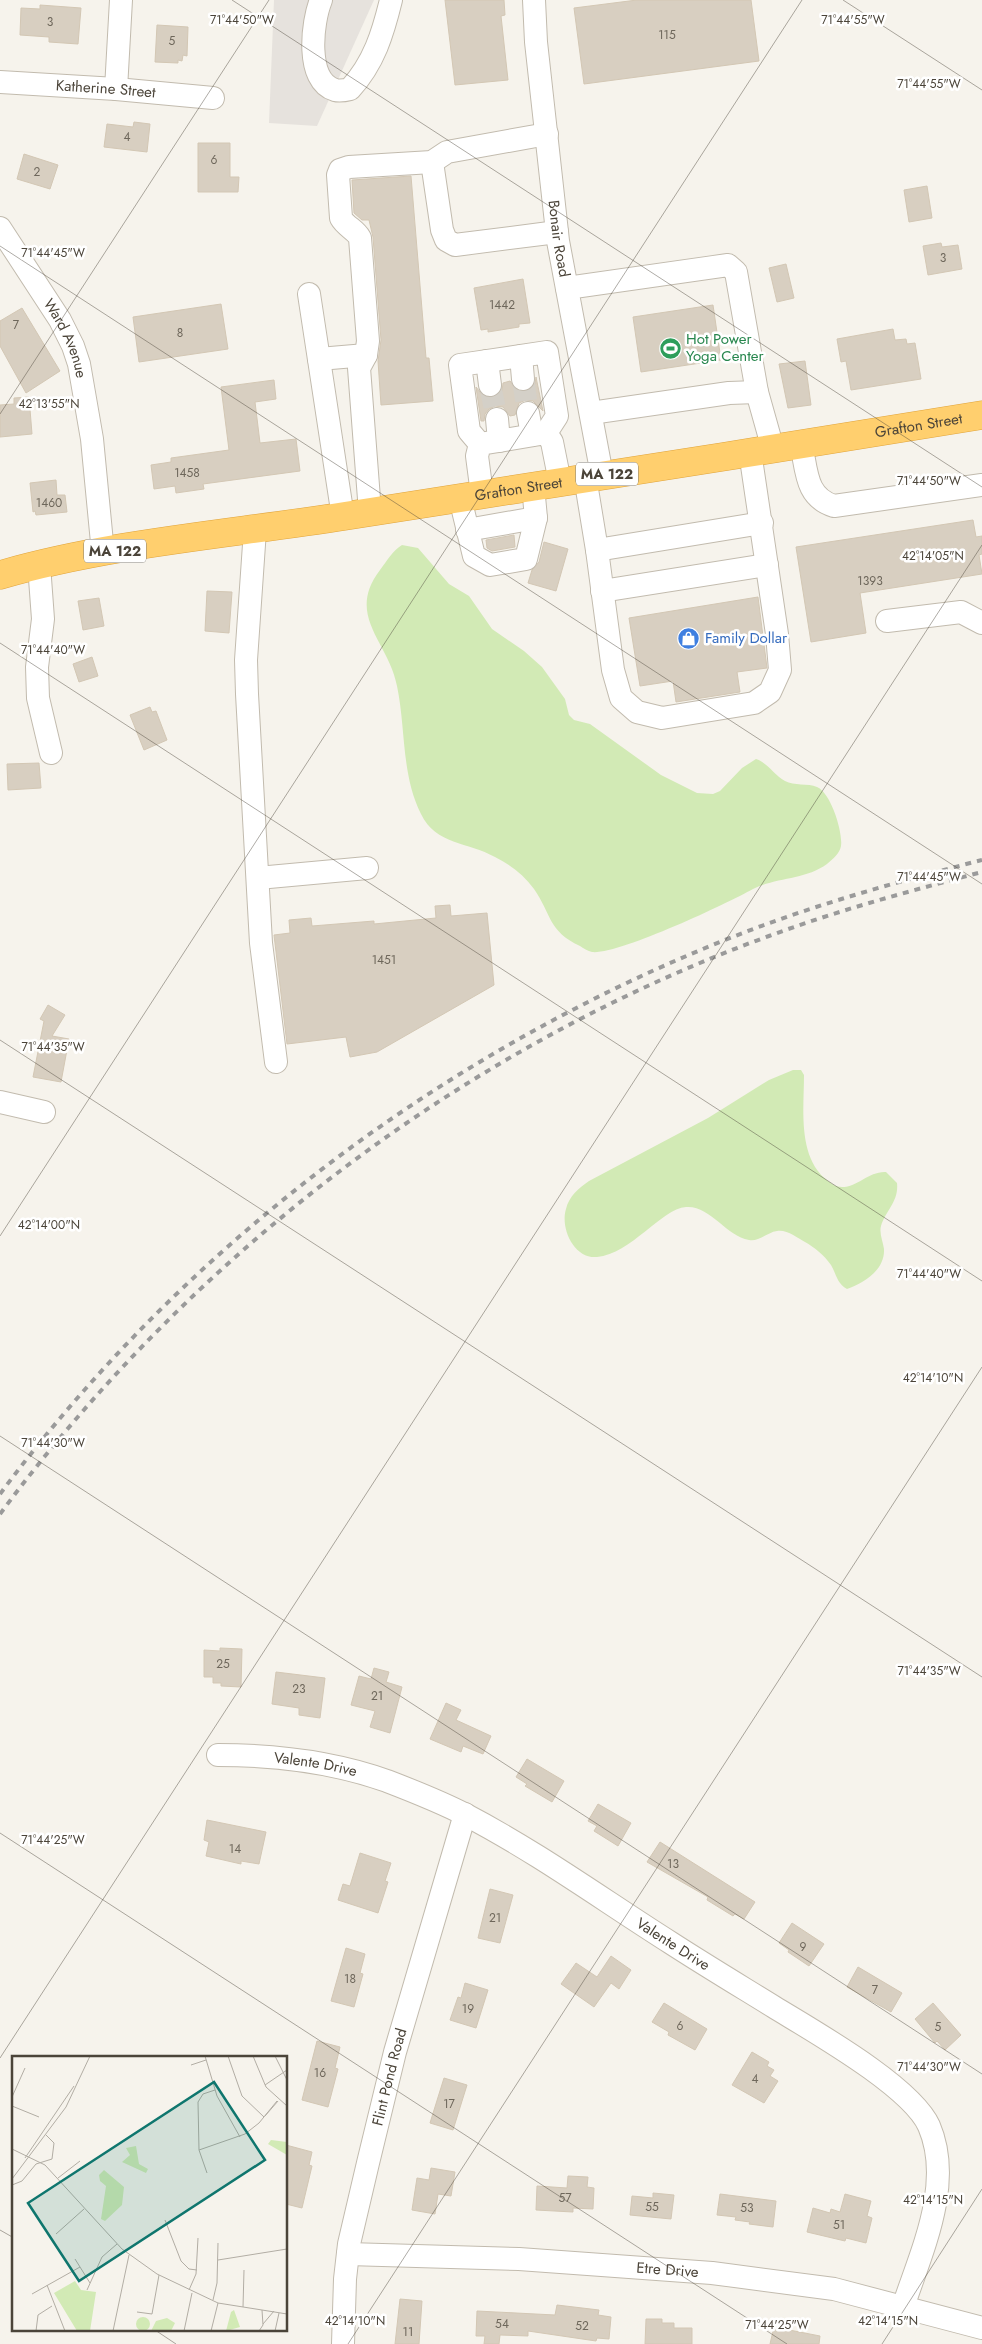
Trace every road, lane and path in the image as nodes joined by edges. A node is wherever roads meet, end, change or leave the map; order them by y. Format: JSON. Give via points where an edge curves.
{"nodes":[{"id":1,"x":121,"y":0,"type":"edge"},
{"id":2,"x":321,"y":0,"type":"edge"},
{"id":3,"x":391,"y":0,"type":"edge"},
{"id":4,"x":534,"y":0,"type":"edge"},
{"id":5,"x":0,"y":82,"type":"edge"},
{"id":6,"x":116,"y":89,"type":"junction"},
{"id":7,"x":213,"y":98,"type":"dead end"},
{"id":8,"x":547,"y":134,"type":"junction"},
{"id":9,"x":432,"y":162,"type":"junction"},
{"id":10,"x":0,"y":228,"type":"edge"},
{"id":11,"x":557,"y":232,"type":"junction"},
{"id":12,"x":567,"y":288,"type":"junction"},
{"id":13,"x":309,"y":294,"type":"dead end"},
{"id":14,"x":366,"y":355,"type":"junction"},
{"id":15,"x":520,"y":356,"type":"junction"},
{"id":16,"x":319,"y":359,"type":"junction"},
{"id":17,"x":487,"y":361,"type":"junction"},
{"id":18,"x":523,"y":379,"type":"tunnel mouth"},
{"id":19,"x":490,"y":385,"type":"tunnel mouth"},
{"id":20,"x":757,"y":392,"type":"junction"},
{"id":21,"x":528,"y":413,"type":"tunnel mouth"},
{"id":22,"x":591,"y":413,"type":"junction"},
{"id":23,"x":982,"y":415,"type":"edge"},
{"id":24,"x":492,"y":434,"type":"junction"},
{"id":25,"x":539,"y":434,"type":"junction"},
{"id":26,"x":801,"y":444,"type":"junction"},
{"id":27,"x":761,"y":451,"type":"junction"},
{"id":28,"x":583,"y":478,"type":"junction"},
{"id":29,"x":533,"y":486,"type":"junction"},
{"id":30,"x":981,"y":490,"type":"edge"},
{"id":31,"x":471,"y":496,"type":"junction"},
{"id":32,"x":370,"y":512,"type":"junction"},
{"id":33,"x":343,"y":517,"type":"junction"},
{"id":34,"x":536,"y":518,"type":"junction"},
{"id":35,"x":762,"y":523,"type":"junction"},
{"id":36,"x":467,"y":530,"type":"junction"},
{"id":37,"x":244,"y":531,"type":"junction"},
{"id":38,"x":596,"y":550,"type":"junction"},
{"id":39,"x":103,"y":553,"type":"junction"},
{"id":40,"x":39,"y":565,"type":"junction"},
{"id":41,"x":767,"y":565,"type":"junction"},
{"id":42,"x":0,"y":575,"type":"edge"},
{"id":43,"x":602,"y":591,"type":"junction"},
{"id":44,"x":887,"y":621,"type":"dead end"},
{"id":45,"x":982,"y":623,"type":"edge"},
{"id":46,"x":51,"y":753,"type":"dead end"},
{"id":47,"x":367,"y":868,"type":"dead end"},
{"id":48,"x":258,"y":878,"type":"junction"},
{"id":49,"x":276,"y":1062,"type":"dead end"},
{"id":50,"x":0,"y":1102,"type":"edge"},
{"id":51,"x":44,"y":1112,"type":"dead end"},
{"id":52,"x":218,"y":1755,"type":"dead end"},
{"id":53,"x":465,"y":1814,"type":"junction"},
{"id":54,"x":348,"y":2254,"type":"junction"},
{"id":55,"x":904,"y":2307,"type":"junction"},
{"id":56,"x":982,"y":2328,"type":"edge"},
{"id":57,"x":343,"y":2344,"type":"edge"}],
"edges":[{"from":1,"to":6,"type":"street"},
{"from":2,"to":3,"type":"street","via":[[314,32],[314,58],[325,84],[336,91],[350,89],[363,76],[381,40]]},
{"from":4,"to":8,"type":"street","name":"Bonair Road"},
{"from":5,"to":6,"type":"street","name":"Katherine Street"},
{"from":6,"to":7,"type":"street","name":"Katherine Street"},
{"from":8,"to":9,"type":"street","via":[[447,152]]},
{"from":8,"to":11,"type":"street","name":"Bonair Road"},
{"from":9,"to":11,"type":"street","via":[[446,240],[455,245]]},
{"from":9,"to":14,"type":"street","via":[[349,167],[340,170],[338,175],[341,218],[344,224],[356,230],[360,238],[368,341]]},
{"from":10,"to":39,"type":"street","name":"Ward Avenue","via":[[60,320],[79,364],[92,439]]},
{"from":11,"to":12,"type":"street","name":"Bonair Road"},
{"from":12,"to":20,"type":"street","via":[[728,265],[736,272],[740,283]]},
{"from":12,"to":22,"type":"street","name":"Bonair Road"},
{"from":13,"to":16,"type":"street"},
{"from":14,"to":16,"type":"street"},
{"from":14,"to":32,"type":"street","via":[[359,368]]},
{"from":15,"to":17,"type":"street"},
{"from":15,"to":18,"type":"street"},
{"from":15,"to":25,"type":"street","via":[[547,352],[557,416]]},
{"from":16,"to":33,"type":"street"},
{"from":17,"to":19,"type":"street"},
{"from":17,"to":24,"type":"street","via":[[460,365],[469,431]]},
{"from":20,"to":22,"type":"street"},
{"from":20,"to":27,"type":"street"},
{"from":21,"to":25,"type":"street"},
{"from":22,"to":28,"type":"street","name":"Bonair Road"},
{"from":23,"to":26,"type":"highway","name":"Grafton Street","number":"MA 122"},
{"from":24,"to":25,"type":"street"},
{"from":24,"to":31,"type":"street","via":[[477,456]]},
{"from":25,"to":28,"type":"street","via":[[552,442]]},
{"from":26,"to":27,"type":"highway","name":"Grafton Street","number":"MA 122"},
{"from":26,"to":30,"type":"street","via":[[811,490],[820,502],[834,506]]},
{"from":27,"to":28,"type":"highway","name":"Grafton Street","number":"MA 122"},
{"from":27,"to":35,"type":"street"},
{"from":28,"to":29,"type":"highway","name":"Grafton Street","number":"MA 122"},
{"from":28,"to":38,"type":"street"},
{"from":29,"to":31,"type":"highway","name":"Grafton Street","number":"MA 122"},
{"from":29,"to":34,"type":"street"},
{"from":31,"to":32,"type":"highway","name":"Grafton Street","number":"MA 122"},
{"from":31,"to":36,"type":"street"},
{"from":32,"to":33,"type":"highway","name":"Grafton Street","number":"MA 122"},
{"from":33,"to":37,"type":"highway","name":"Grafton Street","number":"MA 122"},
{"from":34,"to":36,"type":"street"},
{"from":34,"to":36,"type":"street","via":[[526,559],[490,565],[474,556]]},
{"from":35,"to":38,"type":"street"},
{"from":35,"to":41,"type":"street"},
{"from":37,"to":39,"type":"highway","number":"MA 122"},
{"from":37,"to":48,"type":"street","via":[[246,660]]},
{"from":38,"to":43,"type":"street"},
{"from":39,"to":40,"type":"highway","number":"MA 122"},
{"from":40,"to":42,"type":"highway","number":"MA 122"},
{"from":40,"to":46,"type":"street","via":[[42,619],[37,667],[38,698]]},
{"from":41,"to":43,"type":"street"},
{"from":41,"to":43,"type":"street","via":[[780,670],[770,692],[754,703],[662,718],[637,712],[620,698]]},
{"from":44,"to":45,"type":"street","via":[[961,612]]},
{"from":47,"to":48,"type":"street"},
{"from":48,"to":49,"type":"street","via":[[261,943]]},
{"from":50,"to":51,"type":"street"},
{"from":52,"to":53,"type":"street","name":"Valente Drive","via":[[278,1758],[363,1773]]},
{"from":53,"to":54,"type":"street","name":"Flint Pond Road","via":[[395,2052]]},
{"from":53,"to":55,"type":"street","name":"Valente Drive","via":[[545,1861],[867,2067],[921,2112],[933,2137],[937,2189],[932,2220]]},
{"from":54,"to":55,"type":"street","name":"Etre Drive","via":[[519,2259],[712,2273],[834,2289]]},
{"from":54,"to":57,"type":"street","name":"Flint Pond Road"},
{"from":55,"to":56,"type":"street","name":"Etre Drive"}]}
